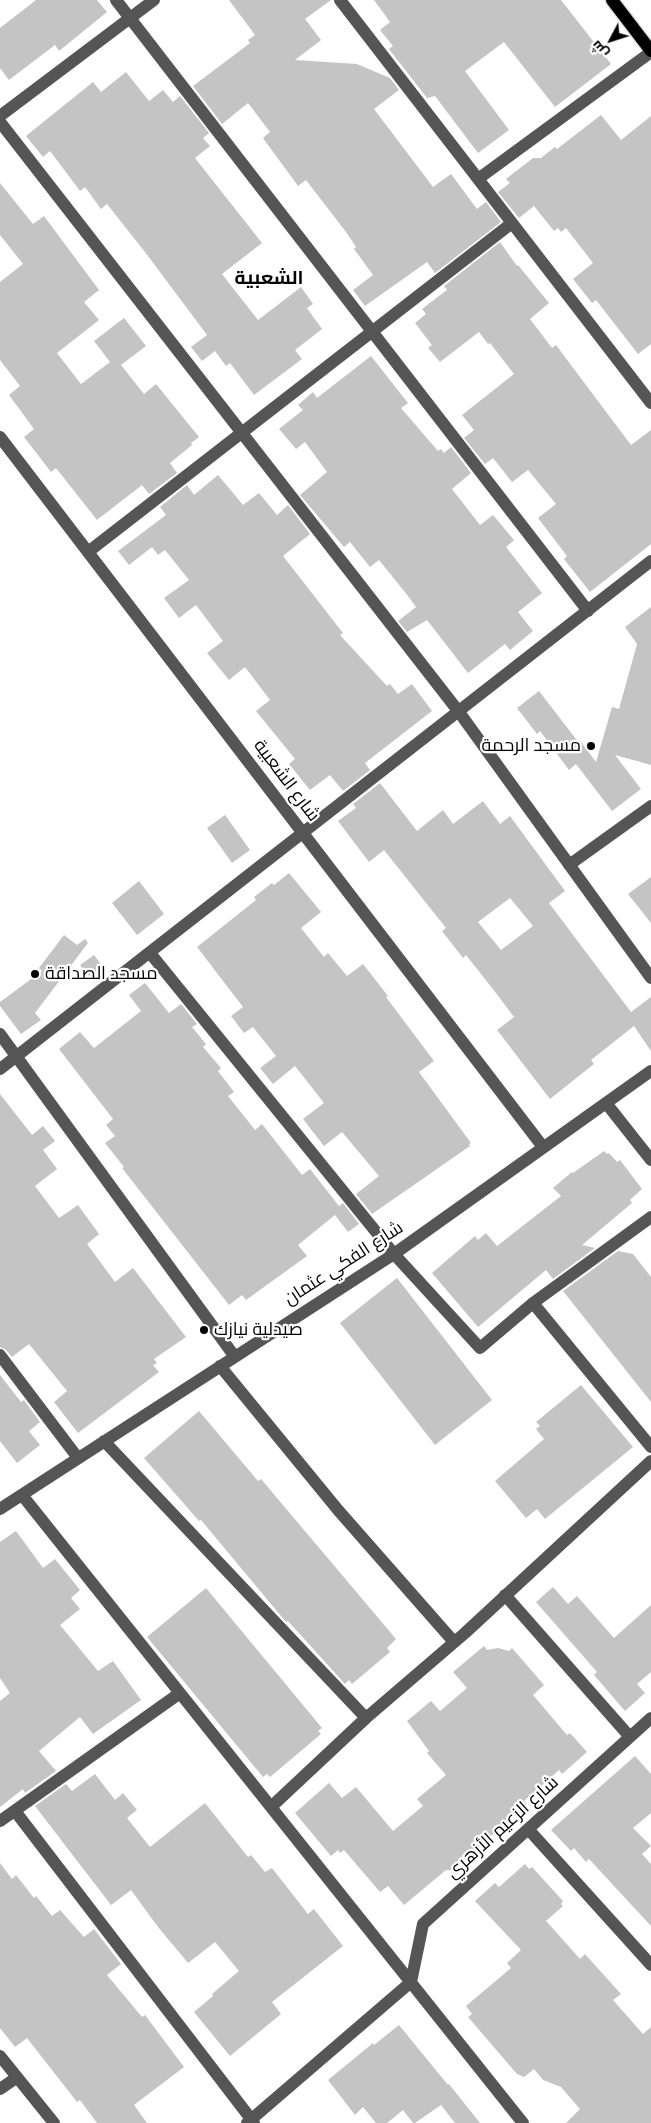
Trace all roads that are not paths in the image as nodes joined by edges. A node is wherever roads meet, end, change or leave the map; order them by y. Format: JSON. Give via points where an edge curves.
{"nodes":[{"id":1,"x":116,"y":0,"type":"edge"},
{"id":2,"x":154,"y":0,"type":"edge"},
{"id":3,"x":340,"y":0,"type":"edge"},
{"id":4,"x":612,"y":0,"type":"edge"},
{"id":5,"x":130,"y":18,"type":"junction"},
{"id":6,"x":651,"y":51,"type":"edge"},
{"id":7,"x":0,"y":116,"type":"edge"},
{"id":8,"x":0,"y":122,"type":"edge"},
{"id":9,"x":478,"y":179,"type":"junction"},
{"id":10,"x":512,"y":222,"type":"junction"},
{"id":11,"x":372,"y":331,"type":"junction"},
{"id":12,"x":651,"y":403,"type":"edge"},
{"id":13,"x":242,"y":433,"type":"junction"},
{"id":14,"x":0,"y":437,"type":"edge"},
{"id":15,"x":88,"y":552,"type":"junction"},
{"id":16,"x":651,"y":561,"type":"edge"},
{"id":17,"x":588,"y":610,"type":"junction"},
{"id":18,"x":459,"y":712,"type":"junction"},
{"id":19,"x":651,"y":806,"type":"edge"},
{"id":20,"x":304,"y":834,"type":"junction"},
{"id":21,"x":569,"y":865,"type":"junction"},
{"id":22,"x":150,"y":953,"type":"junction"},
{"id":23,"x":651,"y":978,"type":"edge"},
{"id":24,"x":0,"y":1034,"type":"edge"},
{"id":25,"x":17,"y":1056,"type":"junction"},
{"id":26,"x":0,"y":1069,"type":"edge"},
{"id":27,"x":651,"y":1071,"type":"edge"},
{"id":28,"x":606,"y":1103,"type":"junction"},
{"id":29,"x":543,"y":1147,"type":"junction"},
{"id":30,"x":651,"y":1160,"type":"edge"},
{"id":31,"x":651,"y":1217,"type":"edge"},
{"id":32,"x":394,"y":1254,"type":"junction"},
{"id":33,"x":533,"y":1302,"type":"junction"},
{"id":34,"x":0,"y":1355,"type":"edge"},
{"id":35,"x":235,"y":1357,"type":"junction"},
{"id":36,"x":220,"y":1366,"type":"junction"},
{"id":37,"x":104,"y":1441,"type":"junction"},
{"id":38,"x":651,"y":1447,"type":"edge"},
{"id":39,"x":78,"y":1458,"type":"junction"},
{"id":40,"x":651,"y":1461,"type":"edge"},
{"id":41,"x":22,"y":1495,"type":"junction"},
{"id":42,"x":0,"y":1509,"type":"edge"},
{"id":43,"x":505,"y":1595,"type":"junction"},
{"id":44,"x":454,"y":1642,"type":"junction"},
{"id":45,"x":180,"y":1692,"type":"junction"},
{"id":46,"x":366,"y":1718,"type":"junction"},
{"id":47,"x":651,"y":1718,"type":"edge"},
{"id":48,"x":630,"y":1736,"type":"junction"},
{"id":49,"x":271,"y":1807,"type":"junction"},
{"id":50,"x":15,"y":1811,"type":"junction"},
{"id":51,"x":0,"y":1822,"type":"edge"},
{"id":52,"x":528,"y":1830,"type":"junction"},
{"id":53,"x":650,"y":1961,"type":"edge"},
{"id":54,"x":411,"y":1982,"type":"junction"},
{"id":55,"x":0,"y":2056,"type":"edge"},
{"id":56,"x":16,"y":2078,"type":"junction"},
{"id":57,"x":0,"y":2089,"type":"edge"},
{"id":58,"x":251,"y":2122,"type":"edge"},
{"id":59,"x":54,"y":2123,"type":"edge"},
{"id":60,"x":523,"y":2123,"type":"edge"}],
"edges":[{"from":1,"to":5,"type":"street"},
{"from":2,"to":5,"type":"street"},
{"from":3,"to":9,"type":"street"},
{"from":4,"to":6,"type":"main road"},
{"from":5,"to":7,"type":"street"},
{"from":5,"to":11,"type":"street"},
{"from":6,"to":9,"type":"street"},
{"from":8,"to":13,"type":"street"},
{"from":9,"to":10,"type":"street"},
{"from":10,"to":11,"type":"street"},
{"from":10,"to":12,"type":"street"},
{"from":11,"to":13,"type":"street"},
{"from":11,"to":17,"type":"street"},
{"from":13,"to":15,"type":"street"},
{"from":13,"to":18,"type":"street"},
{"from":14,"to":15,"type":"street","name":"شارع الشعبية"},
{"from":15,"to":20,"type":"street","name":"شارع الشعبية"},
{"from":16,"to":17,"type":"street"},
{"from":17,"to":18,"type":"street"},
{"from":18,"to":20,"type":"street"},
{"from":18,"to":21,"type":"street"},
{"from":19,"to":21,"type":"street"},
{"from":20,"to":22,"type":"street"},
{"from":20,"to":29,"type":"street","name":"شارع الشعبية"},
{"from":21,"to":23,"type":"street"},
{"from":22,"to":25,"type":"street"},
{"from":22,"to":32,"type":"street"},
{"from":24,"to":25,"type":"street"},
{"from":25,"to":26,"type":"street"},
{"from":25,"to":35,"type":"street"},
{"from":27,"to":28,"type":"street","name":"شارع الفكي عثمان"},
{"from":28,"to":29,"type":"street","name":"شارع الفكي عثمان"},
{"from":28,"to":30,"type":"street"},
{"from":29,"to":32,"type":"street","name":"شارع الفكي عثمان"},
{"from":31,"to":33,"type":"street"},
{"from":32,"to":33,"type":"street","via":[[480,1348]]},
{"from":32,"to":35,"type":"street","name":"شارع الفكي عثمان"},
{"from":33,"to":38,"type":"street"},
{"from":34,"to":39,"type":"street"},
{"from":35,"to":36,"type":"street","name":"شارع الفكي عثمان"},
{"from":36,"to":37,"type":"street","name":"شارع الفكي عثمان"},
{"from":36,"to":44,"type":"street","via":[[338,1510]]},
{"from":37,"to":39,"type":"street","name":"شارع الفكي عثمان"},
{"from":37,"to":46,"type":"street"},
{"from":39,"to":41,"type":"street","name":"شارع الفكي عثمان"},
{"from":40,"to":43,"type":"street"},
{"from":41,"to":42,"type":"street","name":"شارع الفكي عثمان"},
{"from":41,"to":45,"type":"street"},
{"from":43,"to":44,"type":"street"},
{"from":43,"to":48,"type":"street"},
{"from":44,"to":46,"type":"street"},
{"from":45,"to":49,"type":"street"},
{"from":45,"to":50,"type":"street"},
{"from":46,"to":49,"type":"street"},
{"from":47,"to":48,"type":"street","name":"شارع الزعيم الأزهري"},
{"from":48,"to":52,"type":"street","name":"شارع الزعيم الأزهري"},
{"from":49,"to":54,"type":"street"},
{"from":50,"to":51,"type":"street"},
{"from":50,"to":58,"type":"street"},
{"from":52,"to":53,"type":"street"},
{"from":52,"to":54,"type":"street","name":"شارع الزعيم الأزهري","via":[[423,1924]]},
{"from":54,"to":58,"type":"street"},
{"from":54,"to":60,"type":"street"},
{"from":55,"to":56,"type":"street"},
{"from":56,"to":57,"type":"street"},
{"from":56,"to":59,"type":"street"}]}
